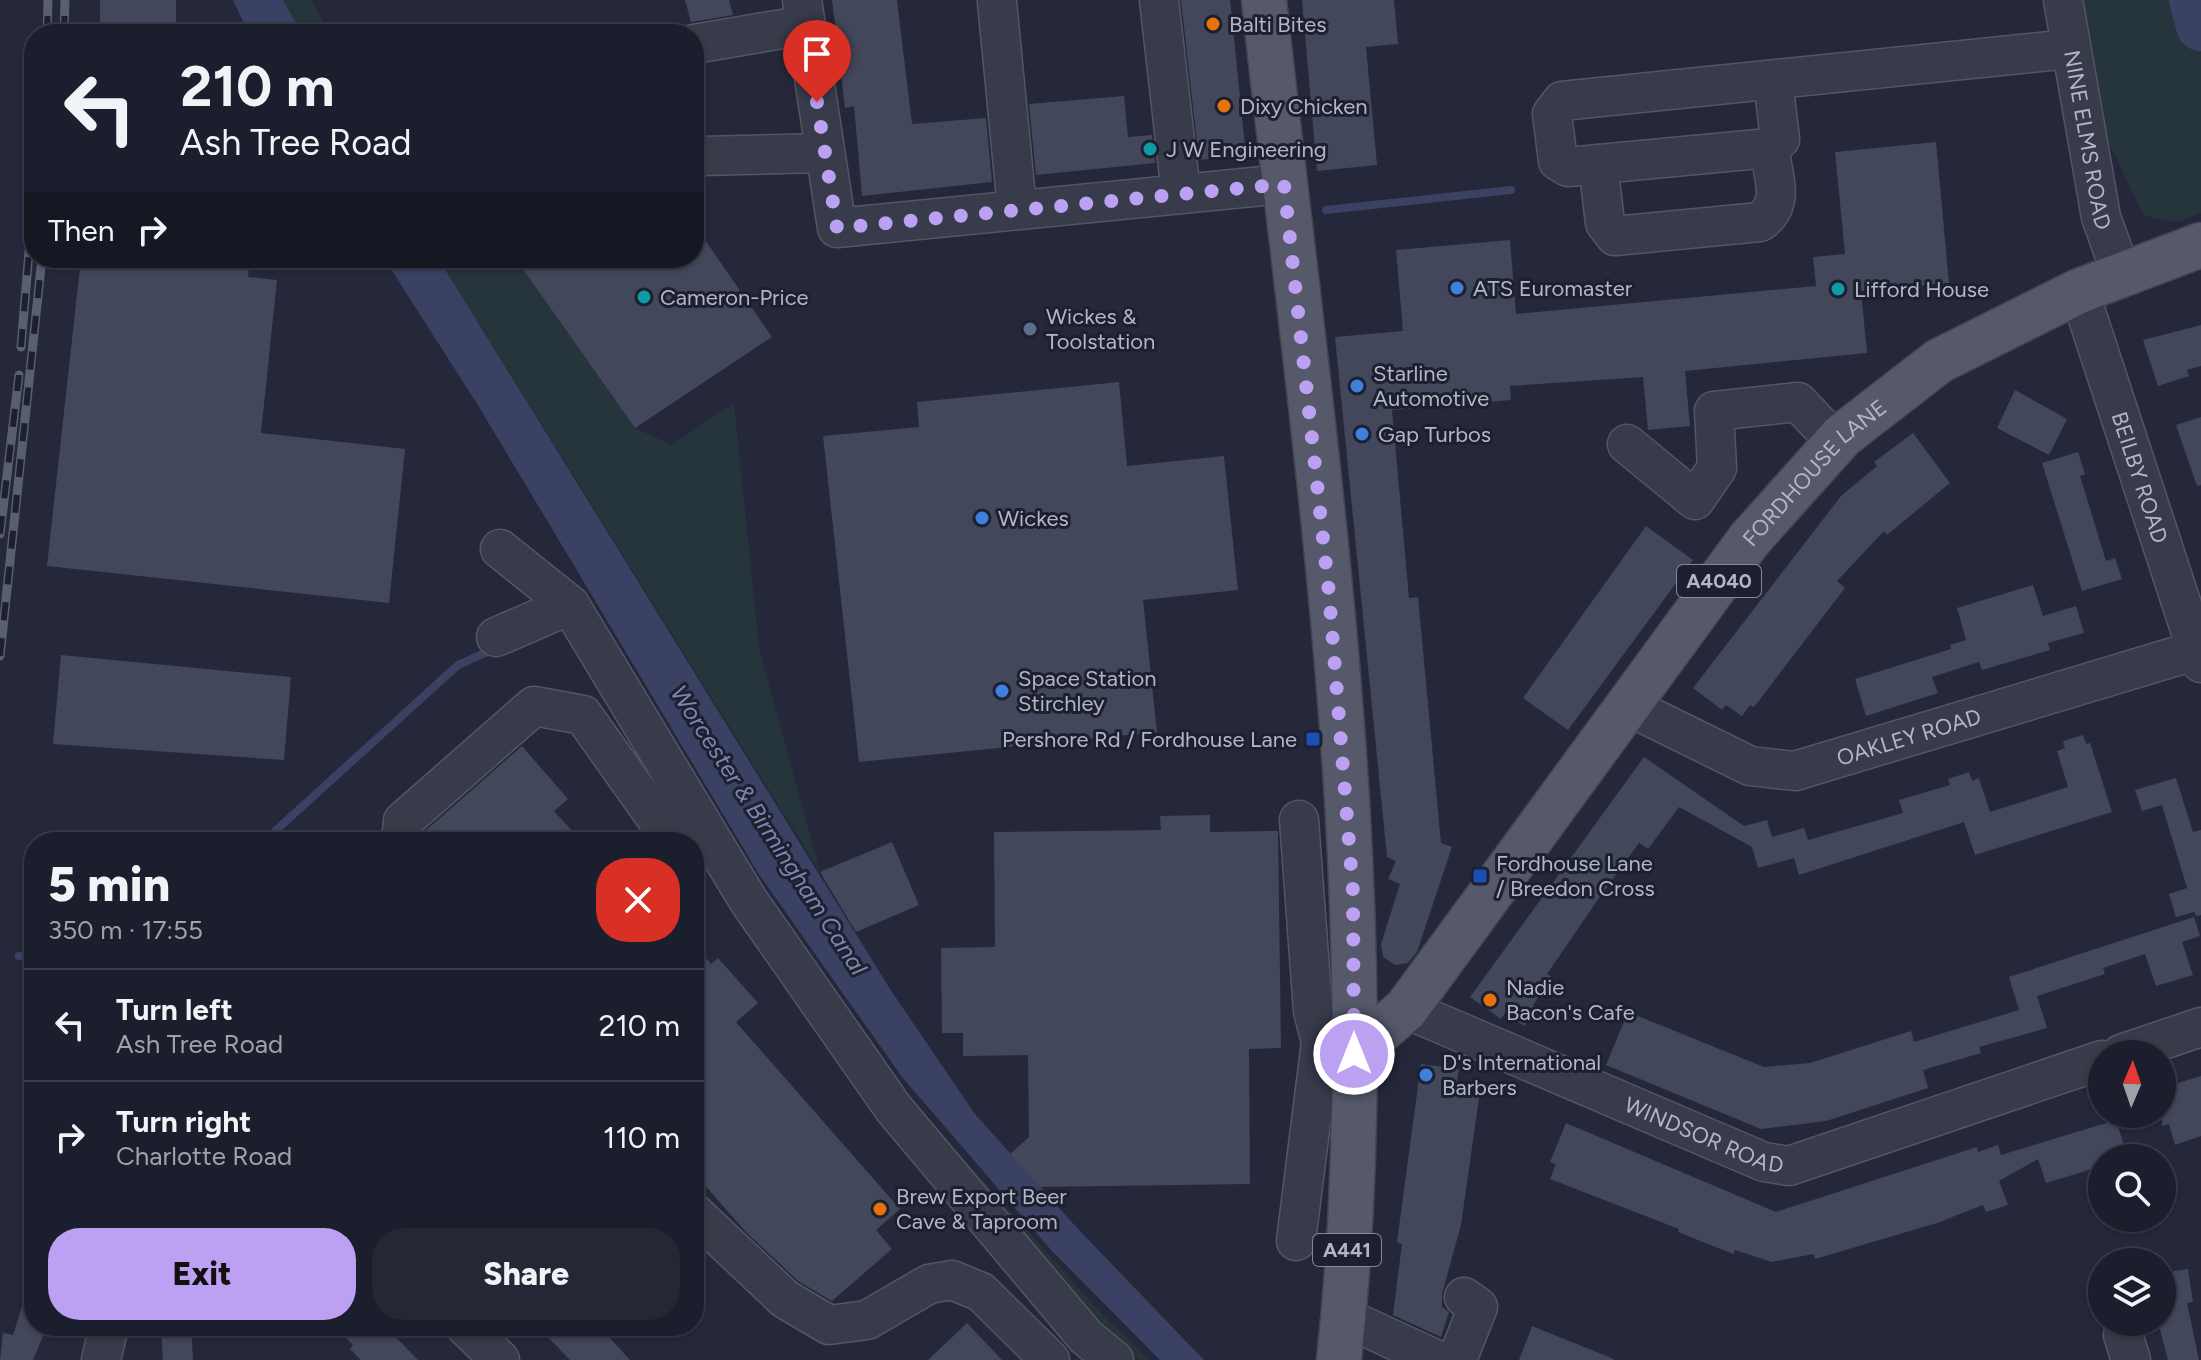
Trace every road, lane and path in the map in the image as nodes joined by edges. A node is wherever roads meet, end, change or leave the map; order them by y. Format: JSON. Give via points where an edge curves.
{"nodes":[{"id":1,"x":1159,"y":0,"type":"edge"},
{"id":2,"x":1264,"y":0,"type":"edge"},
{"id":3,"x":2063,"y":0,"type":"edge"},
{"id":4,"x":997,"y":2,"type":"dead end"},
{"id":5,"x":804,"y":12,"type":"edge"},
{"id":6,"x":704,"y":41,"type":"edge"},
{"id":7,"x":2069,"y":49,"type":"junction"},
{"id":8,"x":1773,"y":81,"type":"junction"},
{"id":9,"x":1769,"y":148,"type":"junction"},
{"id":10,"x":825,"y":153,"type":"junction"},
{"id":11,"x":704,"y":156,"type":"edge"},
{"id":12,"x":1598,"y":164,"type":"junction"},
{"id":13,"x":1284,"y":184,"type":"junction"},
{"id":14,"x":1181,"y":193,"type":"junction"},
{"id":15,"x":1017,"y":208,"type":"junction"},
{"id":16,"x":2201,"y":245,"type":"edge"},
{"id":17,"x":2122,"y":276,"type":"junction"},
{"id":18,"x":2079,"y":291,"type":"junction"},
{"id":19,"x":1627,"y":444,"type":"dead end"},
{"id":20,"x":1831,"y":448,"type":"junction"},
{"id":21,"x":500,"y":549,"type":"dead end"},
{"id":22,"x":570,"y":605,"type":"junction"},
{"id":23,"x":496,"y":637,"type":"dead end"},
{"id":24,"x":2199,"y":656,"type":"edge"},
{"id":25,"x":1628,"y":706,"type":"junction"},
{"id":26,"x":1299,"y":820,"type":"dead end"},
{"id":27,"x":402,"y":832,"type":"edge"},
{"id":28,"x":666,"y":832,"type":"dead end"},
{"id":29,"x":1406,"y":1009,"type":"junction"},
{"id":30,"x":2201,"y":1027,"type":"edge"},
{"id":31,"x":2162,"y":1040,"type":"edge"},
{"id":32,"x":1343,"y":1047,"type":"junction"},
{"id":33,"x":2088,"y":1065,"type":"edge"},
{"id":34,"x":704,"y":1222,"type":"edge"},
{"id":35,"x":1296,"y":1241,"type":"dead end"},
{"id":36,"x":1464,"y":1297,"type":"dead end"},
{"id":37,"x":107,"y":1336,"type":"edge"},
{"id":38,"x":475,"y":1336,"type":"edge"},
{"id":39,"x":1350,"y":1338,"type":"edge"},
{"id":40,"x":101,"y":1360,"type":"edge"},
{"id":41,"x":500,"y":1360,"type":"edge"},
{"id":42,"x":1050,"y":1360,"type":"edge"},
{"id":43,"x":1114,"y":1360,"type":"edge"},
{"id":44,"x":1437,"y":1360,"type":"edge"},
{"id":45,"x":1457,"y":1360,"type":"edge"}],
"edges":[{"from":1,"to":14,"type":"street"},
{"from":2,"to":13,"type":"main road","number":"A441"},
{"from":3,"to":7,"type":"street","name":"NINE ELMS ROAD"},
{"from":4,"to":15,"type":"street"},
{"from":5,"to":6,"type":"street"},
{"from":5,"to":10,"type":"street"},
{"from":7,"to":8,"type":"street"},
{"from":7,"to":17,"type":"street","name":"NINE ELMS ROAD","via":[[2101,217]]},
{"from":8,"to":9,"type":"street","via":[[1780,139]]},
{"from":8,"to":12,"type":"street","via":[[1562,101],[1552,114],[1558,161],[1568,167]]},
{"from":9,"to":12,"type":"street"},
{"from":9,"to":12,"type":"street","via":[[1777,201],[1773,213],[1760,222],[1615,236],[1605,223]]},
{"from":10,"to":11,"type":"street"},
{"from":10,"to":15,"type":"street","via":[[837,228]]},
{"from":13,"to":14,"type":"street"},
{"from":13,"to":32,"type":"main road","number":"A441","via":[[1326,562],[1352,877]]},
{"from":14,"to":15,"type":"street"},
{"from":16,"to":17,"type":"main road","name":"FORDHOUSE LANE","number":"A4040"},
{"from":17,"to":18,"type":"main road","name":"FORDHOUSE LANE","number":"A4040"},
{"from":18,"to":20,"type":"main road","name":"FORDHOUSE LANE","number":"A4040","via":[[1939,361]]},
{"from":18,"to":24,"type":"street","name":"BEILBY ROAD"},
{"from":19,"to":20,"type":"street","via":[[1695,500],[1717,468],[1714,411],[1779,402]]},
{"from":20,"to":25,"type":"main road","name":"FORDHOUSE LANE","number":"A4040","via":[[1749,540]]},
{"from":21,"to":22,"type":"street"},
{"from":22,"to":23,"type":"street"},
{"from":22,"to":43,"type":"street","via":[[748,900],[894,1109],[1086,1337]]},
{"from":24,"to":25,"type":"street","name":"OAKLEY ROAD","via":[[1795,771],[1750,766]]},
{"from":25,"to":29,"type":"main road","name":"FORDHOUSE LANE","number":"A4040"},
{"from":26,"to":32,"type":"street","via":[[1313,1011]]},
{"from":27,"to":28,"type":"street","via":[[403,821],[534,706],[583,715]]},
{"from":29,"to":32,"type":"main road","name":"FORDHOUSE LANE","number":"A4040"},
{"from":29,"to":33,"type":"street","name":"WINDSOR ROAD","via":[[1764,1162],[1789,1166]]},
{"from":30,"to":31,"type":"street"},
{"from":32,"to":35,"type":"street"},
{"from":32,"to":39,"type":"main road","number":"A441"},
{"from":34,"to":42,"type":"street","via":[[785,1299],[829,1325],[867,1320],[929,1284],[952,1280],[981,1292]]},
{"from":36,"to":45,"type":"street","via":[[1478,1307]]},
{"from":37,"to":40,"type":"street"},
{"from":38,"to":41,"type":"street"},
{"from":39,"to":44,"type":"street"}]}
